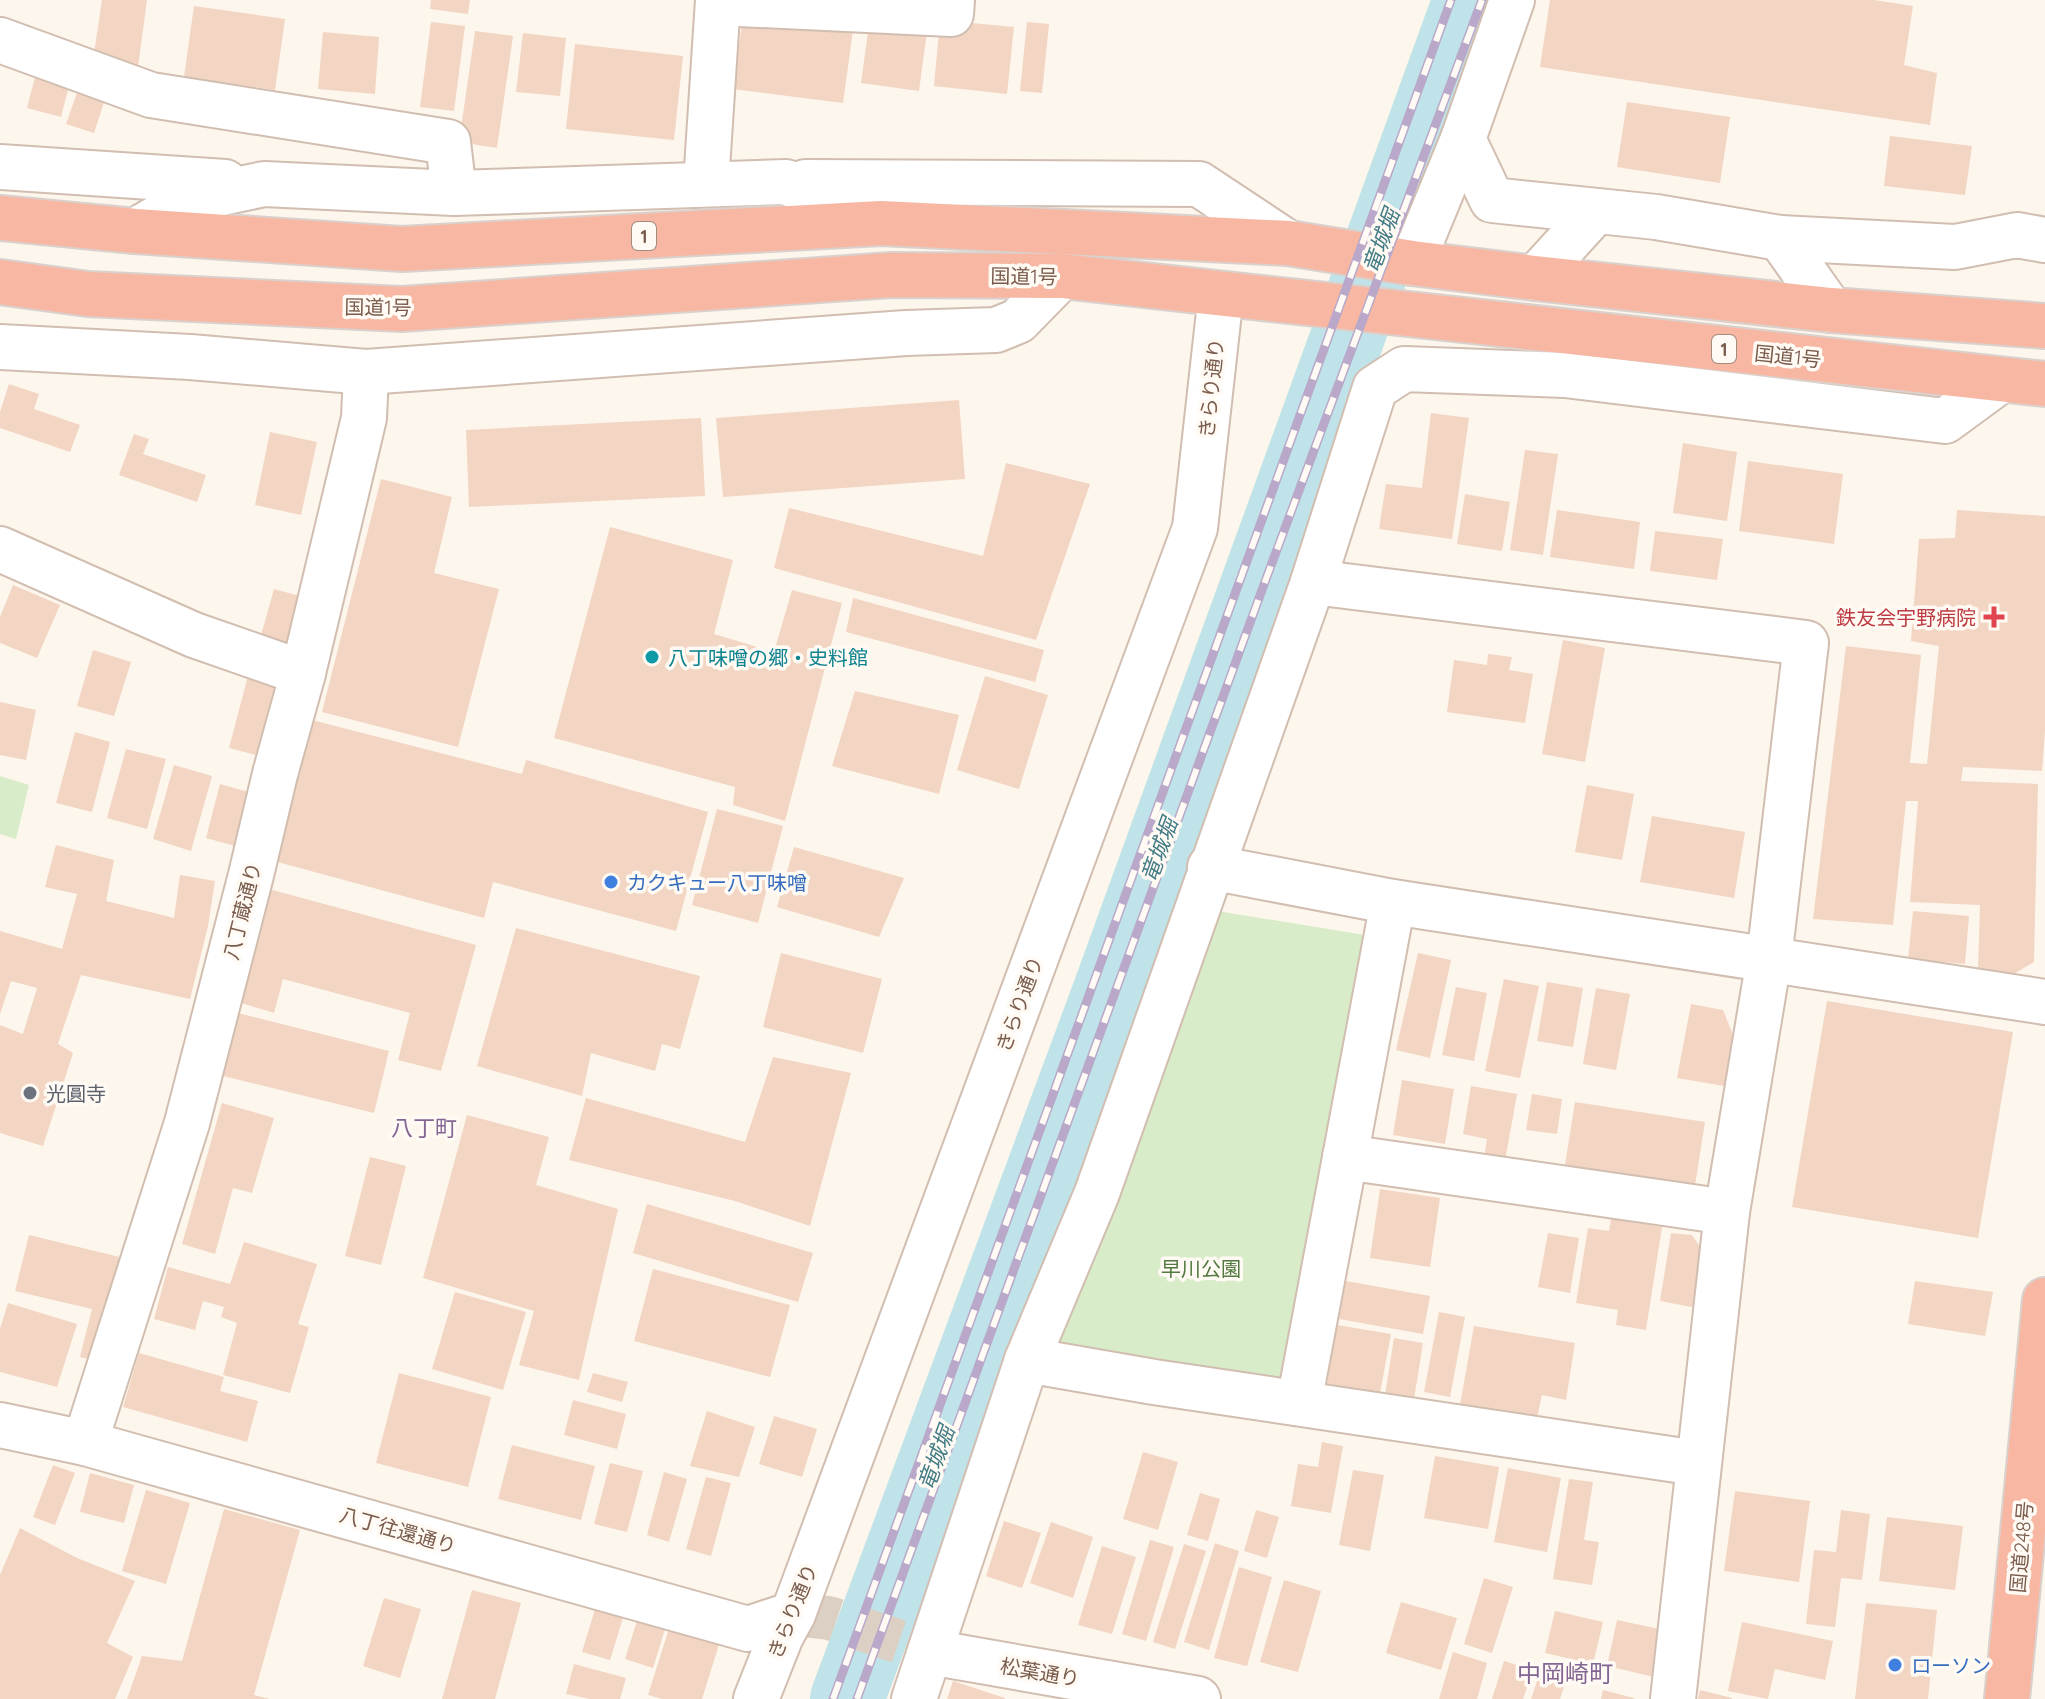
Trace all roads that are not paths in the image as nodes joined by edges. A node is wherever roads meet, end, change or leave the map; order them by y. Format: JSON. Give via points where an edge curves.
{"nodes":[{"id":1,"x":952,"y":0,"type":"edge"},
{"id":2,"x":1512,"y":0,"type":"edge"},
{"id":3,"x":718,"y":2,"type":"edge"},
{"id":4,"x":0,"y":40,"type":"edge"},
{"id":5,"x":1463,"y":139,"type":"junction"},
{"id":6,"x":0,"y":167,"type":"edge"},
{"id":7,"x":786,"y":182,"type":"junction"},
{"id":8,"x":264,"y":184,"type":"junction"},
{"id":9,"x":706,"y":184,"type":"junction"},
{"id":10,"x":454,"y":193,"type":"junction"},
{"id":11,"x":1596,"y":211,"type":"junction"},
{"id":12,"x":0,"y":218,"type":"edge"},
{"id":13,"x":881,"y":223,"type":"junction"},
{"id":14,"x":135,"y":231,"type":"junction"},
{"id":15,"x":1780,"y":238,"type":"junction"},
{"id":16,"x":2045,"y":240,"type":"edge"},
{"id":17,"x":1288,"y":243,"type":"junction"},
{"id":18,"x":1412,"y":263,"type":"junction"},
{"id":19,"x":1062,"y":276,"type":"junction"},
{"id":20,"x":1535,"y":278,"type":"junction"},
{"id":21,"x":0,"y":282,"type":"edge"},
{"id":22,"x":1221,"y":294,"type":"junction"},
{"id":23,"x":153,"y":298,"type":"junction"},
{"id":24,"x":1831,"y":310,"type":"junction"},
{"id":25,"x":2045,"y":326,"type":"edge"},
{"id":26,"x":1529,"y":327,"type":"junction"},
{"id":27,"x":0,"y":347,"type":"edge"},
{"id":28,"x":190,"y":357,"type":"junction"},
{"id":29,"x":1856,"y":364,"type":"junction"},
{"id":30,"x":366,"y":372,"type":"junction"},
{"id":31,"x":1565,"y":375,"type":"junction"},
{"id":32,"x":2001,"y":380,"type":"junction"},
{"id":33,"x":2045,"y":384,"type":"edge"},
{"id":34,"x":1792,"y":402,"type":"junction"},
{"id":35,"x":0,"y":549,"type":"edge"},
{"id":36,"x":1313,"y":582,"type":"junction"},
{"id":37,"x":303,"y":673,"type":"junction"},
{"id":38,"x":1210,"y":867,"type":"junction"},
{"id":39,"x":1393,"y":902,"type":"junction"},
{"id":40,"x":1769,"y":959,"type":"junction"},
{"id":41,"x":2045,"y":1002,"type":"edge"},
{"id":42,"x":1345,"y":1157,"type":"junction"},
{"id":43,"x":1727,"y":1212,"type":"junction"},
{"id":44,"x":2045,"y":1300,"type":"edge"},
{"id":45,"x":1027,"y":1360,"type":"junction"},
{"id":46,"x":1299,"y":1403,"type":"junction"},
{"id":47,"x":0,"y":1425,"type":"edge"},
{"id":48,"x":85,"y":1443,"type":"junction"},
{"id":49,"x":1697,"y":1463,"type":"junction"},
{"id":50,"x":793,"y":1614,"type":"junction"},
{"id":51,"x":930,"y":1652,"type":"junction"},
{"id":52,"x":756,"y":1699,"type":"edge"},
{"id":53,"x":914,"y":1699,"type":"edge"},
{"id":54,"x":1198,"y":1699,"type":"edge"},
{"id":55,"x":1673,"y":1699,"type":"edge"},
{"id":56,"x":2007,"y":1699,"type":"edge"}],
"edges":[{"from":1,"to":3,"type":"street","via":[[951,14]]},
{"from":2,"to":5,"type":"street"},
{"from":3,"to":9,"type":"street"},
{"from":4,"to":10,"type":"street","via":[[151,95],[448,142]]},
{"from":5,"to":11,"type":"street","via":[[1492,200]]},
{"from":5,"to":18,"type":"street"},
{"from":6,"to":8,"type":"street"},
{"from":7,"to":9,"type":"street"},
{"from":7,"to":13,"type":"street"},
{"from":7,"to":17,"type":"street","via":[[1199,184]]},
{"from":8,"to":10,"type":"street"},
{"from":8,"to":14,"type":"street","via":[[188,200]]},
{"from":9,"to":10,"type":"street"},
{"from":11,"to":15,"type":"street"},
{"from":11,"to":20,"type":"street"},
{"from":12,"to":14,"type":"highway","number":"1"},
{"from":13,"to":14,"type":"highway","number":"1","via":[[402,249]]},
{"from":13,"to":17,"type":"highway","number":"1"},
{"from":15,"to":16,"type":"street","via":[[1955,247],[2017,235]]},
{"from":15,"to":24,"type":"street"},
{"from":17,"to":18,"type":"highway","number":"1"},
{"from":18,"to":20,"type":"highway","number":"1"},
{"from":19,"to":22,"type":"highway","name":"国道1号","number":"1"},
{"from":19,"to":23,"type":"highway","name":"国道1号","number":"1","via":[[891,275],[402,309]]},
{"from":19,"to":30,"type":"street","via":[[1018,321],[996,330]]},
{"from":20,"to":24,"type":"highway","number":"1"},
{"from":21,"to":23,"type":"highway","name":"国道1号","number":"1"},
{"from":22,"to":26,"type":"highway","name":"国道1号","number":"1"},
{"from":22,"to":50,"type":"street","name":"きらり通り","via":[[1195,528]]},
{"from":23,"to":28,"type":"street"},
{"from":24,"to":25,"type":"highway","number":"1"},
{"from":26,"to":29,"type":"highway","name":"国道1号","number":"1"},
{"from":26,"to":31,"type":"street"},
{"from":27,"to":28,"type":"street"},
{"from":28,"to":30,"type":"street"},
{"from":29,"to":32,"type":"highway","name":"国道1号","number":"1"},
{"from":29,"to":34,"type":"street"},
{"from":30,"to":37,"type":"street","name":"八丁蔵通り","via":[[364,418]]},
{"from":31,"to":34,"type":"street"},
{"from":31,"to":36,"type":"street","via":[[1404,369],[1375,388]]},
{"from":32,"to":33,"type":"highway","name":"国道1号","number":"1"},
{"from":32,"to":34,"type":"street","via":[[1945,421]]},
{"from":35,"to":37,"type":"street","via":[[194,635]]},
{"from":36,"to":38,"type":"street"},
{"from":36,"to":40,"type":"street","via":[[1806,643]]},
{"from":37,"to":48,"type":"street","name":"八丁蔵通り","via":[[187,1123]]},
{"from":38,"to":39,"type":"street"},
{"from":38,"to":45,"type":"street","via":[[1097,1193]]},
{"from":39,"to":40,"type":"street"},
{"from":39,"to":42,"type":"street"},
{"from":40,"to":41,"type":"street"},
{"from":40,"to":43,"type":"street"},
{"from":42,"to":43,"type":"street"},
{"from":42,"to":46,"type":"street"},
{"from":43,"to":49,"type":"street"},
{"from":44,"to":56,"type":"highway","name":"国道248号"},
{"from":45,"to":46,"type":"street"},
{"from":45,"to":51,"type":"street"},
{"from":46,"to":49,"type":"street"},
{"from":47,"to":48,"type":"street","name":"八丁往還通り"},
{"from":48,"to":50,"type":"street","name":"八丁往還通り","via":[[748,1629]]},
{"from":49,"to":55,"type":"street"},
{"from":50,"to":52,"type":"street","name":"きらり通り"},
{"from":51,"to":53,"type":"street"},
{"from":51,"to":54,"type":"street","name":"松葉通り"}]}
